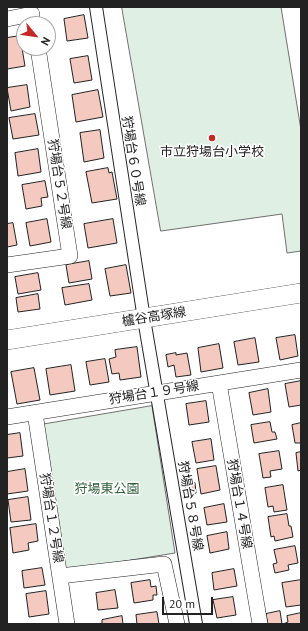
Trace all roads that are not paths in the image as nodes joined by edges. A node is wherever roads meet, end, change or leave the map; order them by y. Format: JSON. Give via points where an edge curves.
{"nodes":[{"id":1,"x":96,"y":7,"type":"edge"},
{"id":2,"x":33,"y":15,"type":"edge"},
{"id":3,"x":7,"y":19,"type":"edge"},
{"id":4,"x":39,"y":56,"type":"edge"},
{"id":5,"x":7,"y":265,"type":"edge"},
{"id":6,"x":301,"y":293,"type":"edge"},
{"id":7,"x":144,"y":319,"type":"junction"},
{"id":8,"x":7,"y":340,"type":"edge"},
{"id":9,"x":301,"y":370,"type":"edge"},
{"id":10,"x":219,"y":383,"type":"junction"},
{"id":11,"x":156,"y":393,"type":"junction"},
{"id":12,"x":35,"y":413,"type":"junction"},
{"id":13,"x":7,"y":417,"type":"edge"},
{"id":14,"x":60,"y":576,"type":"junction"},
{"id":15,"x":67,"y":624,"type":"edge"},
{"id":16,"x":177,"y":624,"type":"edge"},
{"id":17,"x":196,"y":624,"type":"edge"},
{"id":18,"x":260,"y":624,"type":"edge"}],
"edges":[{"from":1,"to":7,"type":"street","name":"狩場台６０号線"},
{"from":2,"to":3,"type":"street"},
{"from":4,"to":5,"type":"street","name":"狩場台５２号線","via":[[70,256]]},
{"from":6,"to":7,"type":"street","name":"櫨谷高塚線"},
{"from":7,"to":8,"type":"street","name":"櫨谷高塚線"},
{"from":7,"to":11,"type":"street","name":"狩場台６０号線"},
{"from":9,"to":10,"type":"street","name":"狩場台１９号線"},
{"from":10,"to":11,"type":"street","name":"狩場台１９号線"},
{"from":10,"to":18,"type":"street","name":"狩場台１４号線"},
{"from":11,"to":12,"type":"street","name":"狩場台１９号線"},
{"from":11,"to":17,"type":"street","name":"狩場台５８号線"},
{"from":12,"to":13,"type":"street","name":"狩場台１９号線"},
{"from":12,"to":14,"type":"street","name":"狩場台１２号線"},
{"from":14,"to":15,"type":"street","name":"狩場台１２号線"},
{"from":14,"to":16,"type":"street","via":[[164,564]]}]}
